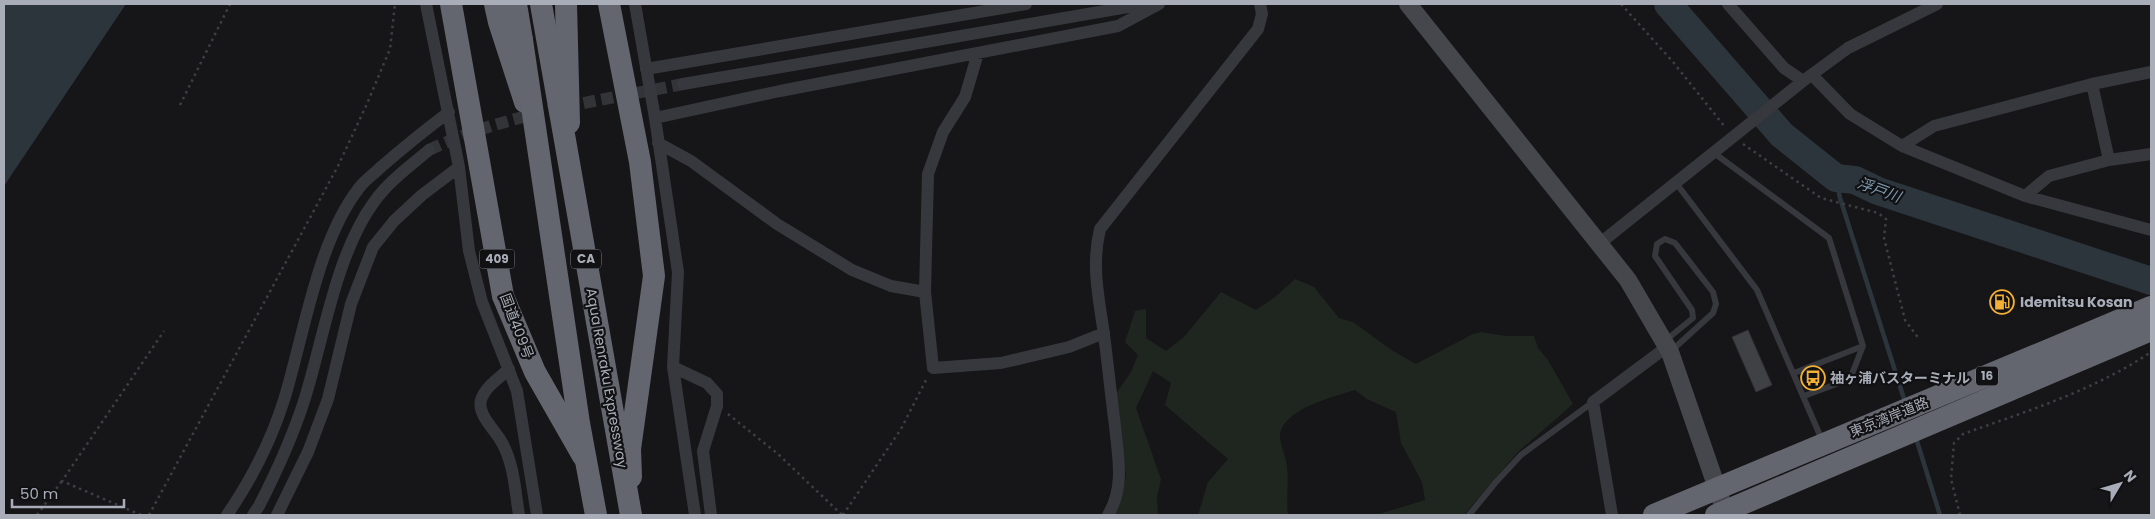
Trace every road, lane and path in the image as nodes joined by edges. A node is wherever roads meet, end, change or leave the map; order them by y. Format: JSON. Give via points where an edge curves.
{"nodes":[{"id":1,"x":230,"y":4,"type":"edge"},
{"id":2,"x":395,"y":4,"type":"edge"},
{"id":3,"x":426,"y":4,"type":"edge"},
{"id":4,"x":451,"y":4,"type":"edge"},
{"id":5,"x":495,"y":4,"type":"edge"},
{"id":6,"x":516,"y":4,"type":"edge"},
{"id":7,"x":541,"y":4,"type":"edge"},
{"id":8,"x":566,"y":4,"type":"edge"},
{"id":9,"x":609,"y":4,"type":"edge"},
{"id":10,"x":635,"y":4,"type":"edge"},
{"id":11,"x":1026,"y":4,"type":"edge"},
{"id":12,"x":1145,"y":4,"type":"edge"},
{"id":13,"x":1159,"y":4,"type":"edge"},
{"id":14,"x":1260,"y":4,"type":"edge"},
{"id":15,"x":1408,"y":4,"type":"edge"},
{"id":16,"x":1621,"y":4,"type":"edge"},
{"id":17,"x":1728,"y":4,"type":"edge"},
{"id":18,"x":1938,"y":4,"type":"edge"},
{"id":19,"x":1915,"y":9,"type":"edge"},
{"id":20,"x":978,"y":53,"type":"junction"},
{"id":21,"x":646,"y":69,"type":"junction"},
{"id":22,"x":2151,"y":72,"type":"edge"},
{"id":23,"x":1807,"y":78,"type":"junction"},
{"id":24,"x":683,"y":84,"type":"tunnel mouth"},
{"id":25,"x":2092,"y":84,"type":"junction"},
{"id":26,"x":180,"y":105,"type":"dead end"},
{"id":27,"x":449,"y":112,"type":"junction"},
{"id":28,"x":655,"y":118,"type":"junction"},
{"id":29,"x":1733,"y":138,"type":"junction"},
{"id":30,"x":658,"y":143,"type":"junction"},
{"id":31,"x":1902,"y":146,"type":"junction"},
{"id":32,"x":429,"y":150,"type":"tunnel mouth"},
{"id":33,"x":1714,"y":153,"type":"junction"},
{"id":34,"x":2151,"y":154,"type":"edge"},
{"id":35,"x":2109,"y":160,"type":"junction"},
{"id":36,"x":459,"y":167,"type":"junction"},
{"id":37,"x":1676,"y":183,"type":"junction"},
{"id":38,"x":2025,"y":196,"type":"junction"},
{"id":39,"x":2151,"y":230,"type":"edge"},
{"id":40,"x":1599,"y":244,"type":"junction"},
{"id":41,"x":925,"y":292,"type":"junction"},
{"id":42,"x":2151,"y":307,"type":"edge"},
{"id":43,"x":164,"y":330,"type":"dead end"},
{"id":44,"x":2151,"y":330,"type":"edge"},
{"id":45,"x":1104,"y":333,"type":"junction"},
{"id":46,"x":1919,"y":340,"type":"dead end"},
{"id":47,"x":1668,"y":346,"type":"junction"},
{"id":48,"x":1863,"y":346,"type":"junction"},
{"id":49,"x":2151,"y":352,"type":"edge"},
{"id":50,"x":673,"y":367,"type":"junction"},
{"id":51,"x":933,"y":368,"type":"junction"},
{"id":52,"x":509,"y":369,"type":"junction"},
{"id":53,"x":1794,"y":373,"type":"junction"},
{"id":54,"x":1804,"y":396,"type":"junction"},
{"id":55,"x":1593,"y":402,"type":"junction"},
{"id":56,"x":717,"y":406,"type":"junction"},
{"id":57,"x":1823,"y":444,"type":"junction"},
{"id":58,"x":62,"y":480,"type":"junction"},
{"id":59,"x":1717,"y":488,"type":"junction"},
{"id":60,"x":601,"y":508,"type":"edge"},
{"id":61,"x":1723,"y":514,"type":"edge"},
{"id":62,"x":36,"y":515,"type":"edge"},
{"id":63,"x":141,"y":515,"type":"edge"},
{"id":64,"x":149,"y":515,"type":"edge"},
{"id":65,"x":227,"y":515,"type":"edge"},
{"id":66,"x":253,"y":515,"type":"edge"},
{"id":67,"x":277,"y":515,"type":"edge"},
{"id":68,"x":519,"y":515,"type":"edge"},
{"id":69,"x":536,"y":515,"type":"edge"},
{"id":70,"x":630,"y":515,"type":"edge"},
{"id":71,"x":695,"y":515,"type":"edge"},
{"id":72,"x":711,"y":515,"type":"edge"},
{"id":73,"x":843,"y":515,"type":"edge"},
{"id":74,"x":1108,"y":515,"type":"edge"},
{"id":75,"x":1469,"y":515,"type":"edge"},
{"id":76,"x":1612,"y":515,"type":"edge"},
{"id":77,"x":1654,"y":515,"type":"edge"},
{"id":78,"x":1960,"y":515,"type":"edge"}],
"edges":[{"from":1,"to":26,"type":"path"},
{"from":2,"to":64,"type":"path","via":[[390,49],[338,166]]},
{"from":3,"to":27,"type":"street"},
{"from":4,"to":60,"type":"highway","name":"国道409号","number":"409","via":[[503,296],[535,372],[591,469]]},
{"from":5,"to":60,"type":"highway","via":[[549,173]]},
{"from":6,"to":60,"type":"highway","number":"CA","bridge":true,"via":[[580,424]]},
{"from":7,"to":70,"type":"highway","name":"Aqua Renraku Expressway","number":"CA","bridge":true},
{"from":8,"to":70,"type":"highway","via":[[569,120],[611,429]]},
{"from":9,"to":70,"type":"highway","via":[[640,162],[654,276],[630,449]]},
{"from":10,"to":21,"type":"street"},
{"from":11,"to":21,"type":"street"},
{"from":12,"to":24,"type":"street"},
{"from":13,"to":20,"type":"street","via":[[1118,26]]},
{"from":14,"to":45,"type":"street","via":[[1262,14],[1258,29],[1100,229],[1095,275]]},
{"from":15,"to":40,"type":"street"},
{"from":16,"to":29,"type":"path","via":[[1673,62]]},
{"from":17,"to":23,"type":"street","via":[[1784,68]]},
{"from":18,"to":19,"type":"street"},
{"from":19,"to":23,"type":"street","via":[[1848,48]]},
{"from":20,"to":28,"type":"street"},
{"from":20,"to":41,"type":"street","via":[[965,97],[943,132],[928,174]]},
{"from":21,"to":28,"type":"street"},
{"from":22,"to":25,"type":"street"},
{"from":23,"to":29,"type":"street"},
{"from":23,"to":31,"type":"street","via":[[1850,114]]},
{"from":25,"to":31,"type":"street","via":[[1934,126]]},
{"from":25,"to":35,"type":"street"},
{"from":27,"to":36,"type":"street"},
{"from":27,"to":65,"type":"street","via":[[360,186],[341,214],[321,263],[271,436]]},
{"from":28,"to":30,"type":"street"},
{"from":29,"to":33,"type":"street"},
{"from":29,"to":46,"type":"path","via":[[1822,198],[1878,213],[1886,219],[1884,238],[1905,320]]},
{"from":30,"to":41,"type":"street","via":[[691,161],[777,224],[852,270],[890,286]]},
{"from":30,"to":50,"type":"street","via":[[678,272]]},
{"from":31,"to":38,"type":"street"},
{"from":32,"to":66,"type":"street","via":[[401,173],[374,202],[353,240],[340,272],[291,442]]},
{"from":33,"to":37,"type":"street"},
{"from":33,"to":48,"type":"lane","via":[[1829,238]]},
{"from":34,"to":35,"type":"street"},
{"from":35,"to":38,"type":"street","via":[[2049,176]]},
{"from":36,"to":52,"type":"street","via":[[473,270]]},
{"from":36,"to":67,"type":"street","via":[[401,214],[373,247],[352,304],[328,399],[308,452]]},
{"from":37,"to":40,"type":"street"},
{"from":37,"to":53,"type":"lane","via":[[1757,290]]},
{"from":38,"to":39,"type":"street"},
{"from":40,"to":47,"type":"street","via":[[1628,280]]},
{"from":41,"to":51,"type":"street"},
{"from":42,"to":57,"type":"highway","name":"東京湾岸道路","number":"16"},
{"from":43,"to":58,"type":"path"},
{"from":44,"to":61,"type":"highway","name":"東京湾岸道路","number":"16"},
{"from":45,"to":51,"type":"street","via":[[1069,347],[1001,363]]},
{"from":45,"to":74,"type":"street","via":[[1120,476]]},
{"from":47,"to":47,"type":"lane","via":[[1692,318],[1692,310],[1655,256],[1656,244],[1665,239],[1675,243],[1712,292],[1716,304],[1713,313]]},
{"from":47,"to":55,"type":"street"},
{"from":47,"to":59,"type":"street"},
{"from":48,"to":53,"type":"lane"},
{"from":48,"to":54,"type":"lane","via":[[1850,379]]},
{"from":49,"to":78,"type":"path","via":[[2125,370],[2080,392],[1962,434],[1954,443],[1951,479]]},
{"from":50,"to":56,"type":"street","via":[[708,383],[717,394]]},
{"from":50,"to":71,"type":"street"},
{"from":51,"to":73,"type":"path","via":[[901,429]]},
{"from":52,"to":68,"type":"street","via":[[486,390],[481,401],[482,412],[502,442],[511,464]]},
{"from":52,"to":69,"type":"street","via":[[517,391]]},
{"from":53,"to":54,"type":"lane"},
{"from":54,"to":57,"type":"lane"},
{"from":55,"to":75,"type":"lane","via":[[1522,455]]},
{"from":55,"to":76,"type":"street"},
{"from":56,"to":72,"type":"street","via":[[703,451]]},
{"from":56,"to":73,"type":"path","via":[[744,424]]},
{"from":57,"to":59,"type":"highway","name":"東京湾岸道路","number":"16"},
{"from":58,"to":62,"type":"path"},
{"from":58,"to":63,"type":"path"},
{"from":59,"to":61,"type":"street"},
{"from":59,"to":77,"type":"highway","name":"東京湾岸道路","number":"16"}]}
